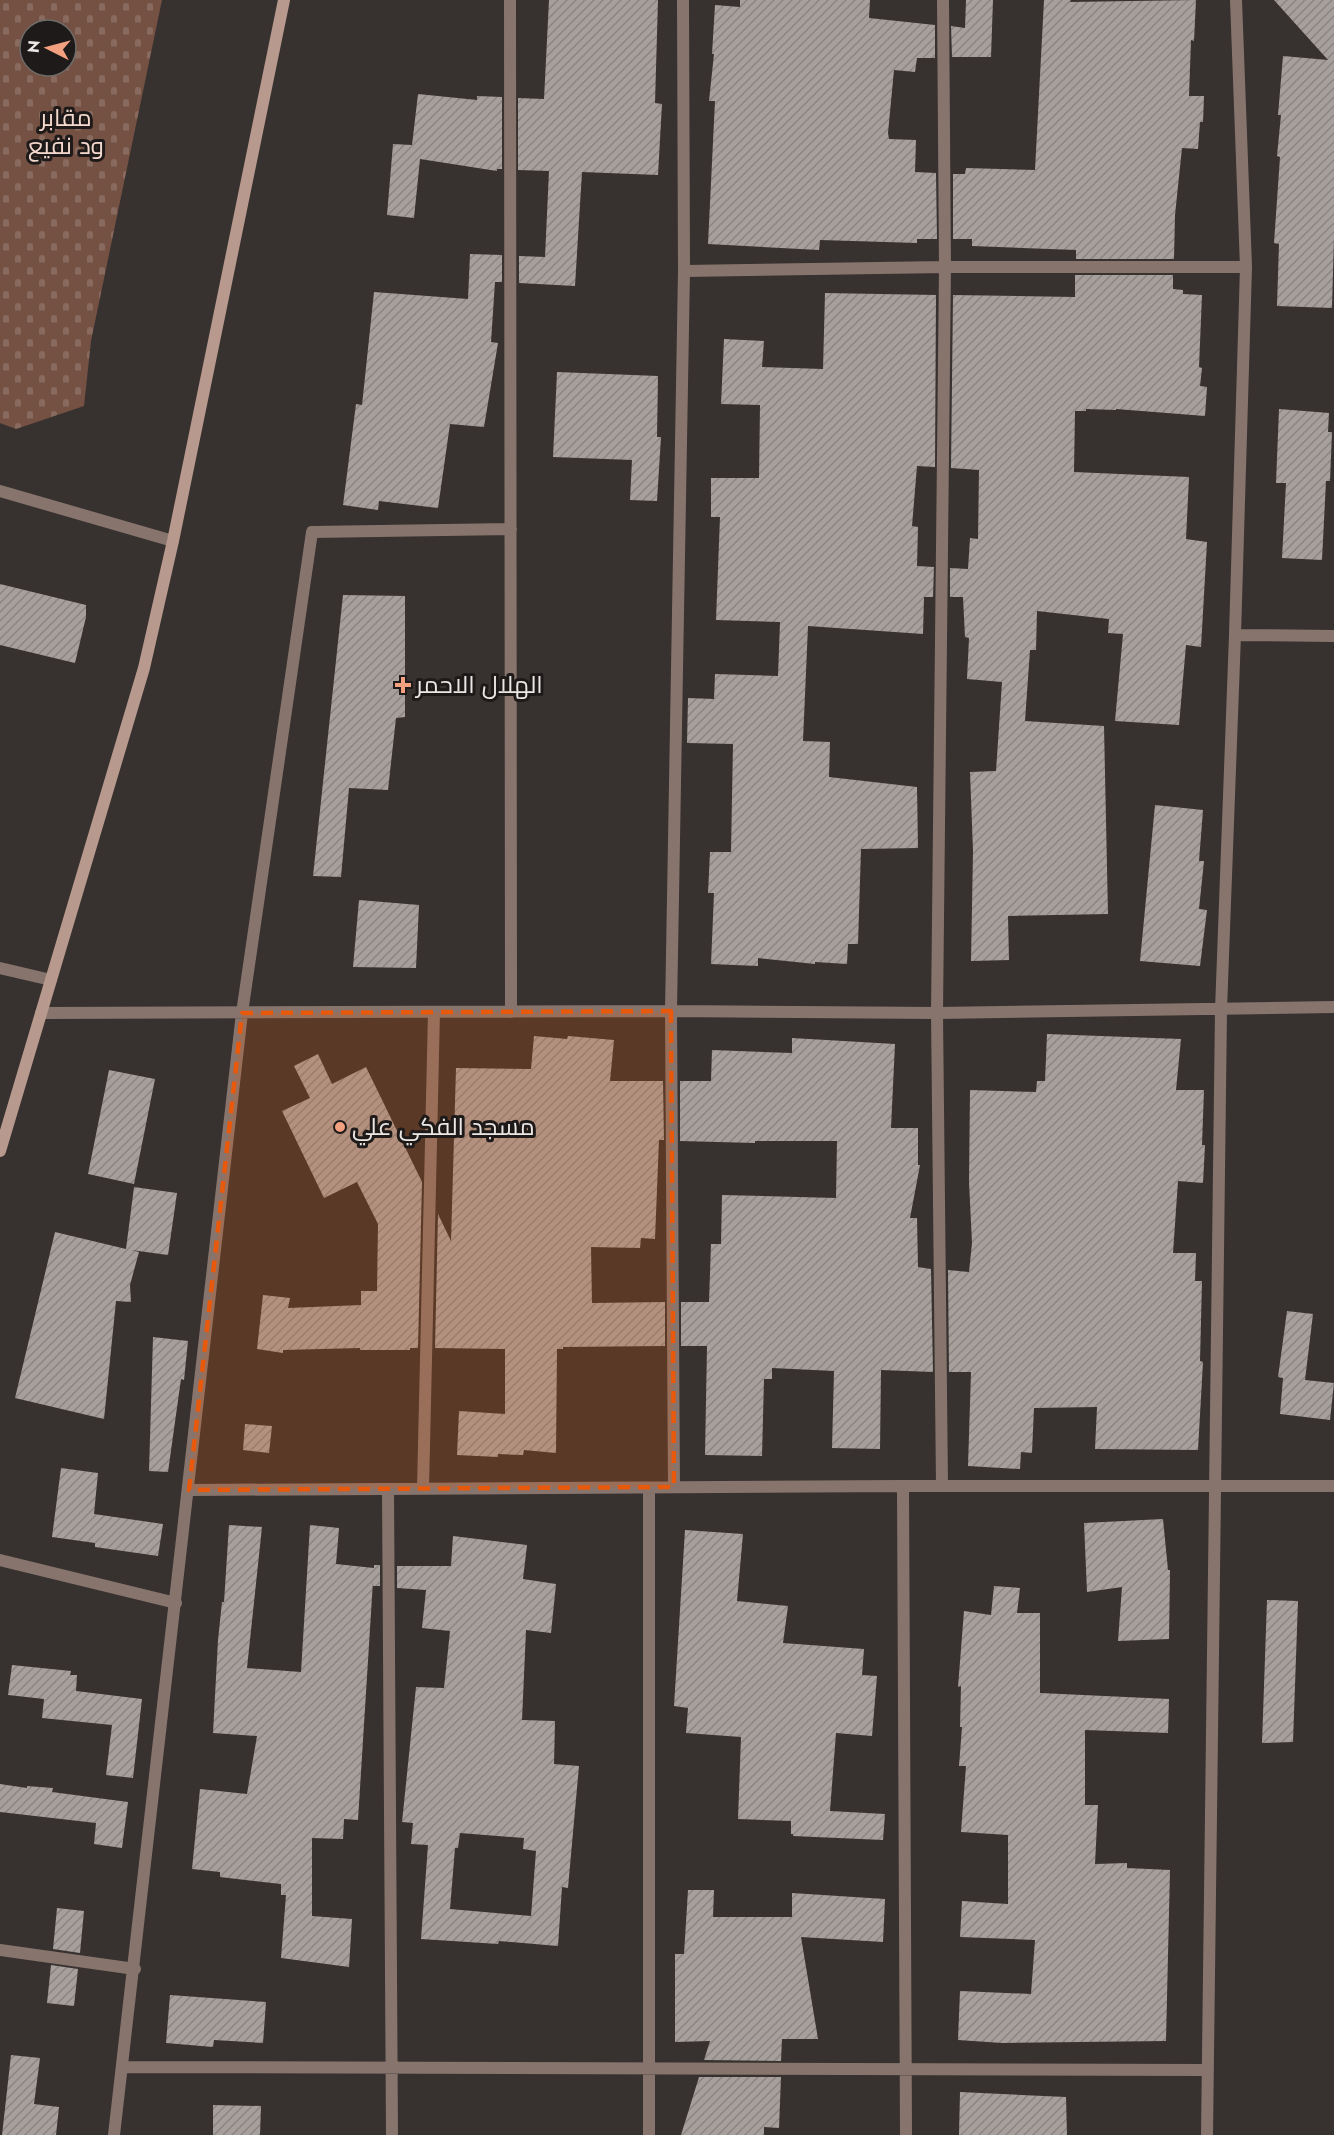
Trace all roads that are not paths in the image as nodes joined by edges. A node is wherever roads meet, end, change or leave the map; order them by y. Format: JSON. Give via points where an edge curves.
{"nodes":[{"id":1,"x":284,"y":0,"type":"edge"},
{"id":2,"x":510,"y":0,"type":"edge"},
{"id":3,"x":683,"y":0,"type":"edge"},
{"id":4,"x":943,"y":0,"type":"edge"},
{"id":5,"x":1236,"y":0,"type":"edge"},
{"id":6,"x":945,"y":267,"type":"junction"},
{"id":7,"x":1246,"y":267,"type":"junction"},
{"id":8,"x":684,"y":271,"type":"junction"},
{"id":9,"x":0,"y":491,"type":"edge"},
{"id":10,"x":511,"y":529,"type":"junction"},
{"id":11,"x":173,"y":541,"type":"junction"},
{"id":12,"x":1235,"y":635,"type":"junction"},
{"id":13,"x":1334,"y":636,"type":"edge"},
{"id":14,"x":0,"y":968,"type":"edge"},
{"id":15,"x":51,"y":980,"type":"junction"},
{"id":16,"x":1334,"y":1007,"type":"edge"},
{"id":17,"x":1221,"y":1010,"type":"junction"},
{"id":18,"x":671,"y":1011,"type":"junction"},
{"id":19,"x":434,"y":1012,"type":"junction"},
{"id":20,"x":511,"y":1012,"type":"junction"},
{"id":21,"x":41,"y":1013,"type":"junction"},
{"id":22,"x":242,"y":1013,"type":"junction"},
{"id":23,"x":937,"y":1013,"type":"junction"},
{"id":24,"x":0,"y":1151,"type":"edge"},
{"id":25,"x":903,"y":1486,"type":"junction"},
{"id":26,"x":942,"y":1486,"type":"junction"},
{"id":27,"x":1215,"y":1486,"type":"junction"},
{"id":28,"x":1334,"y":1486,"type":"edge"},
{"id":29,"x":674,"y":1487,"type":"junction"},
{"id":30,"x":649,"y":1488,"type":"junction"},
{"id":31,"x":388,"y":1489,"type":"junction"},
{"id":32,"x":423,"y":1489,"type":"junction"},
{"id":33,"x":189,"y":1490,"type":"junction"},
{"id":34,"x":0,"y":1560,"type":"edge"},
{"id":35,"x":176,"y":1603,"type":"junction"},
{"id":36,"x":0,"y":1950,"type":"edge"},
{"id":37,"x":135,"y":1969,"type":"junction"},
{"id":38,"x":122,"y":2067,"type":"junction"},
{"id":39,"x":393,"y":2068,"type":"junction"},
{"id":40,"x":649,"y":2068,"type":"junction"},
{"id":41,"x":905,"y":2069,"type":"junction"},
{"id":42,"x":1208,"y":2070,"type":"junction"},
{"id":43,"x":114,"y":2135,"type":"edge"},
{"id":44,"x":392,"y":2135,"type":"edge"},
{"id":45,"x":649,"y":2135,"type":"edge"},
{"id":46,"x":906,"y":2135,"type":"edge"},
{"id":47,"x":1207,"y":2135,"type":"edge"}],
"edges":[{"from":1,"to":11,"type":"street"},
{"from":2,"to":10,"type":"street"},
{"from":3,"to":8,"type":"street"},
{"from":4,"to":6,"type":"street"},
{"from":5,"to":7,"type":"street"},
{"from":6,"to":7,"type":"street"},
{"from":6,"to":8,"type":"street"},
{"from":6,"to":23,"type":"street"},
{"from":7,"to":12,"type":"street"},
{"from":8,"to":18,"type":"street"},
{"from":9,"to":11,"type":"street"},
{"from":10,"to":20,"type":"street"},
{"from":10,"to":22,"type":"street","via":[[312,532]]},
{"from":11,"to":15,"type":"street","via":[[144,668]]},
{"from":12,"to":13,"type":"street"},
{"from":12,"to":17,"type":"street"},
{"from":14,"to":15,"type":"street"},
{"from":15,"to":21,"type":"street"},
{"from":16,"to":17,"type":"street"},
{"from":17,"to":23,"type":"street"},
{"from":17,"to":27,"type":"street"},
{"from":18,"to":20,"type":"street"},
{"from":18,"to":23,"type":"street"},
{"from":18,"to":29,"type":"street"},
{"from":19,"to":20,"type":"street"},
{"from":19,"to":22,"type":"street"},
{"from":19,"to":32,"type":"street"},
{"from":21,"to":22,"type":"street"},
{"from":21,"to":24,"type":"street"},
{"from":22,"to":33,"type":"street"},
{"from":23,"to":26,"type":"street"},
{"from":25,"to":26,"type":"street"},
{"from":25,"to":29,"type":"street"},
{"from":25,"to":41,"type":"street"},
{"from":26,"to":27,"type":"street"},
{"from":27,"to":28,"type":"street"},
{"from":27,"to":42,"type":"street"},
{"from":29,"to":30,"type":"street"},
{"from":30,"to":32,"type":"street"},
{"from":30,"to":40,"type":"street"},
{"from":31,"to":32,"type":"street"},
{"from":31,"to":33,"type":"street"},
{"from":31,"to":39,"type":"street"},
{"from":33,"to":35,"type":"street"},
{"from":34,"to":35,"type":"street"},
{"from":35,"to":37,"type":"street"},
{"from":36,"to":37,"type":"street"},
{"from":37,"to":38,"type":"street"},
{"from":38,"to":39,"type":"street"},
{"from":38,"to":43,"type":"street"},
{"from":39,"to":40,"type":"street"},
{"from":39,"to":44,"type":"street"},
{"from":40,"to":41,"type":"street"},
{"from":40,"to":45,"type":"street"},
{"from":41,"to":42,"type":"street"},
{"from":41,"to":46,"type":"street"},
{"from":42,"to":47,"type":"street"}]}
